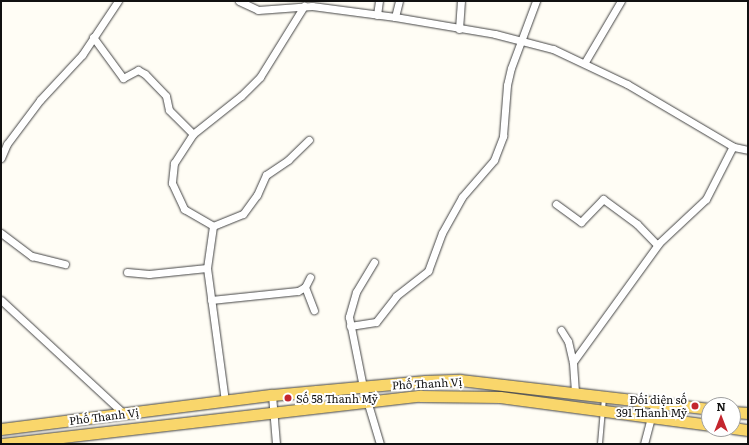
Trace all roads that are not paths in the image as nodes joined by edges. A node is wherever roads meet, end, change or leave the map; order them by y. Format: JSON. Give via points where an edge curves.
{"nodes":[{"id":1,"x":118,"y":1,"type":"edge"},
{"id":2,"x":240,"y":1,"type":"edge"},
{"id":3,"x":379,"y":1,"type":"edge"},
{"id":4,"x":399,"y":1,"type":"edge"},
{"id":5,"x":461,"y":1,"type":"edge"},
{"id":6,"x":536,"y":1,"type":"edge"},
{"id":7,"x":621,"y":1,"type":"edge"},
{"id":8,"x":313,"y":4,"type":"edge"},
{"id":9,"x":304,"y":6,"type":"junction"},
{"id":10,"x":377,"y":15,"type":"junction"},
{"id":11,"x":395,"y":17,"type":"junction"},
{"id":12,"x":459,"y":30,"type":"junction"},
{"id":13,"x":93,"y":38,"type":"junction"},
{"id":14,"x":520,"y":40,"type":"junction"},
{"id":15,"x":585,"y":62,"type":"junction"},
{"id":16,"x":193,"y":134,"type":"junction"},
{"id":17,"x":309,"y":140,"type":"dead end"},
{"id":18,"x":733,"y":146,"type":"junction"},
{"id":19,"x":748,"y":150,"type":"edge"},
{"id":20,"x":1,"y":158,"type":"edge"},
{"id":21,"x":556,"y":204,"type":"dead end"},
{"id":22,"x":213,"y":226,"type":"junction"},
{"id":23,"x":1,"y":234,"type":"edge"},
{"id":24,"x":657,"y":245,"type":"junction"},
{"id":25,"x":374,"y":262,"type":"dead end"},
{"id":26,"x":65,"y":264,"type":"dead end"},
{"id":27,"x":207,"y":268,"type":"junction"},
{"id":28,"x":127,"y":272,"type":"dead end"},
{"id":29,"x":310,"y":277,"type":"dead end"},
{"id":30,"x":305,"y":287,"type":"junction"},
{"id":31,"x":1,"y":300,"type":"edge"},
{"id":32,"x":211,"y":300,"type":"junction"},
{"id":33,"x":314,"y":310,"type":"dead end"},
{"id":34,"x":350,"y":326,"type":"junction"},
{"id":35,"x":561,"y":330,"type":"dead end"},
{"id":36,"x":573,"y":362,"type":"junction"},
{"id":37,"x":363,"y":387,"type":"junction"},
{"id":38,"x":575,"y":392,"type":"junction"},
{"id":39,"x":272,"y":395,"type":"junction"},
{"id":40,"x":604,"y":397,"type":"junction"},
{"id":41,"x":368,"y":400,"type":"junction"},
{"id":42,"x":225,"y":402,"type":"junction"},
{"id":43,"x":655,"y":402,"type":"junction"},
{"id":44,"x":701,"y":408,"type":"edge"},
{"id":45,"x":273,"y":411,"type":"junction"},
{"id":46,"x":603,"y":412,"type":"junction"},
{"id":47,"x":123,"y":413,"type":"junction"},
{"id":48,"x":651,"y":417,"type":"junction"},
{"id":49,"x":701,"y":424,"type":"edge"},
{"id":50,"x":1,"y":429,"type":"edge"},
{"id":51,"x":2,"y":444,"type":"edge"},
{"id":52,"x":276,"y":444,"type":"edge"},
{"id":53,"x":380,"y":444,"type":"edge"},
{"id":54,"x":600,"y":444,"type":"edge"},
{"id":55,"x":644,"y":444,"type":"edge"}],
"edges":[{"from":1,"to":13,"type":"street"},
{"from":2,"to":9,"type":"street","via":[[258,10]]},
{"from":3,"to":10,"type":"street"},
{"from":4,"to":11,"type":"street"},
{"from":5,"to":12,"type":"street"},
{"from":6,"to":14,"type":"street"},
{"from":7,"to":15,"type":"street"},
{"from":8,"to":9,"type":"street"},
{"from":8,"to":10,"type":"street"},
{"from":9,"to":16,"type":"street","via":[[260,77],[241,96]]},
{"from":10,"to":11,"type":"street"},
{"from":11,"to":12,"type":"street"},
{"from":12,"to":14,"type":"street"},
{"from":13,"to":16,"type":"street","via":[[123,78],[138,70],[145,74],[166,96],[169,110]]},
{"from":13,"to":20,"type":"street","via":[[82,55],[40,100],[7,144]]},
{"from":14,"to":15,"type":"street","via":[[553,48]]},
{"from":14,"to":34,"type":"street","via":[[507,85],[503,136],[494,160],[462,197],[442,233],[428,271],[396,296],[376,322]]},
{"from":15,"to":18,"type":"street"},
{"from":16,"to":22,"type":"street","via":[[174,163],[173,188],[188,213],[211,222]]},
{"from":17,"to":22,"type":"street","via":[[288,160],[266,175],[257,195],[243,214]]},
{"from":18,"to":19,"type":"street"},
{"from":18,"to":24,"type":"street","via":[[706,199]]},
{"from":21,"to":24,"type":"street","via":[[581,222],[598,201],[603,199],[637,224]]},
{"from":22,"to":27,"type":"street"},
{"from":23,"to":26,"type":"street","via":[[32,256]]},
{"from":24,"to":36,"type":"street"},
{"from":25,"to":34,"type":"street","via":[[356,292],[349,310]]},
{"from":27,"to":28,"type":"street","via":[[149,274]]},
{"from":27,"to":32,"type":"street"},
{"from":29,"to":30,"type":"street"},
{"from":30,"to":32,"type":"street","via":[[270,295]]},
{"from":30,"to":33,"type":"street"},
{"from":31,"to":47,"type":"street"},
{"from":32,"to":42,"type":"street"},
{"from":34,"to":37,"type":"street"},
{"from":35,"to":36,"type":"street","via":[[568,341]]},
{"from":36,"to":38,"type":"street"},
{"from":37,"to":38,"type":"main road","name":"Phố Thanh Vị","via":[[460,380]]},
{"from":37,"to":39,"type":"main road","name":"Phố Thanh Vị"},
{"from":37,"to":41,"type":"street"},
{"from":38,"to":40,"type":"main road","name":"Phố Thanh Vị"},
{"from":39,"to":42,"type":"main road","name":"Phố Thanh Vị"},
{"from":39,"to":45,"type":"street"},
{"from":40,"to":43,"type":"main road","name":"Phố Thanh Vị"},
{"from":40,"to":46,"type":"lane"},
{"from":41,"to":45,"type":"main road","name":"Phố Thanh Vị"},
{"from":41,"to":46,"type":"main road","name":"Phố Thanh Vị","via":[[461,395],[500,397]]},
{"from":41,"to":53,"type":"street"},
{"from":42,"to":47,"type":"main road","name":"Phố Thanh Vị"},
{"from":43,"to":44,"type":"main road","name":"Phố Thanh Vị"},
{"from":43,"to":48,"type":"street"},
{"from":45,"to":51,"type":"main road","name":"Phố Thanh Vị"},
{"from":45,"to":52,"type":"street"},
{"from":46,"to":48,"type":"main road","name":"Phố Thanh Vị"},
{"from":46,"to":54,"type":"lane"},
{"from":47,"to":50,"type":"main road","name":"Phố Thanh Vị"},
{"from":48,"to":49,"type":"main road","name":"Phố Thanh Vị"},
{"from":48,"to":55,"type":"street"}]}
